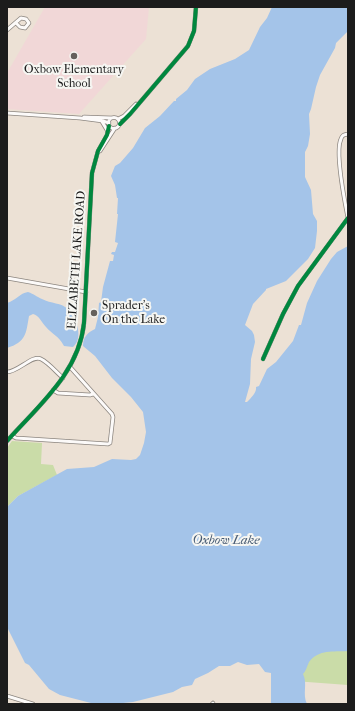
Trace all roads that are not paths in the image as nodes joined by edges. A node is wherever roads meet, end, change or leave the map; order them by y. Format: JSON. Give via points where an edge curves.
{"nodes":[{"id":1,"x":196,"y":7,"type":"edge"},
{"id":2,"x":16,"y":23,"type":"dead end"},
{"id":3,"x":7,"y":30,"type":"edge"},
{"id":4,"x":141,"y":100,"type":"junction"},
{"id":5,"x":7,"y":113,"type":"edge"},
{"id":6,"x":80,"y":118,"type":"junction"},
{"id":7,"x":112,"y":118,"type":"junction"},
{"id":8,"x":118,"y":119,"type":"junction"},
{"id":9,"x":101,"y":120,"type":"junction"},
{"id":10,"x":109,"y":124,"type":"junction"},
{"id":11,"x":120,"y":124,"type":"junction"},
{"id":12,"x":114,"y":128,"type":"junction"},
{"id":13,"x":108,"y":132,"type":"junction"},
{"id":14,"x":348,"y":134,"type":"edge"},
{"id":15,"x":98,"y":152,"type":"junction"},
{"id":16,"x":346,"y":202,"type":"edge"},
{"id":17,"x":348,"y":218,"type":"edge"},
{"id":18,"x":7,"y":278,"type":"edge"},
{"id":19,"x":86,"y":292,"type":"junction"},
{"id":20,"x":263,"y":360,"type":"dead end"},
{"id":21,"x":70,"y":367,"type":"junction"},
{"id":22,"x":7,"y":372,"type":"edge"},
{"id":23,"x":63,"y":378,"type":"junction"},
{"id":24,"x":53,"y":390,"type":"junction"},
{"id":25,"x":93,"y":394,"type":"junction"},
{"id":26,"x":12,"y":436,"type":"junction"},
{"id":27,"x":7,"y":441,"type":"edge"},
{"id":28,"x":7,"y":696,"type":"edge"},
{"id":29,"x":33,"y":704,"type":"edge"}],
"edges":[{"from":1,"to":4,"type":"street","via":[[189,44]]},
{"from":2,"to":3,"type":"street"},
{"from":4,"to":8,"type":"street"},
{"from":4,"to":11,"type":"street"},
{"from":5,"to":6,"type":"street"},
{"from":6,"to":7,"type":"street"},
{"from":6,"to":9,"type":"street"},
{"from":7,"to":8,"type":"street"},
{"from":7,"to":10,"type":"street"},
{"from":8,"to":11,"type":"street"},
{"from":9,"to":10,"type":"street"},
{"from":9,"to":13,"type":"street"},
{"from":10,"to":12,"type":"street"},
{"from":10,"to":13,"type":"street","name":"ELIZABETH LAKE ROAD"},
{"from":11,"to":12,"type":"street"},
{"from":12,"to":15,"type":"street","name":"ELIZABETH LAKE ROAD"},
{"from":13,"to":15,"type":"street","name":"ELIZABETH LAKE ROAD"},
{"from":14,"to":16,"type":"street","via":[[341,137],[339,149]]},
{"from":15,"to":19,"type":"street","name":"ELIZABETH LAKE ROAD","via":[[92,173]]},
{"from":16,"to":17,"type":"street"},
{"from":17,"to":20,"type":"street","via":[[298,286]]},
{"from":18,"to":19,"type":"street"},
{"from":19,"to":21,"type":"street","name":"ELIZABETH LAKE ROAD","via":[[82,336]]},
{"from":21,"to":23,"type":"street","name":"ELIZABETH LAKE ROAD"},
{"from":21,"to":25,"type":"street"},
{"from":22,"to":23,"type":"street","via":[[37,358],[42,359]]},
{"from":23,"to":24,"type":"street","name":"ELIZABETH LAKE ROAD"},
{"from":24,"to":25,"type":"street","via":[[58,393]]},
{"from":24,"to":26,"type":"street","name":"ELIZABETH LAKE ROAD"},
{"from":25,"to":26,"type":"street","via":[[113,416],[110,443]]},
{"from":26,"to":27,"type":"street","name":"ELIZABETH LAKE ROAD"},
{"from":28,"to":29,"type":"street"}]}
